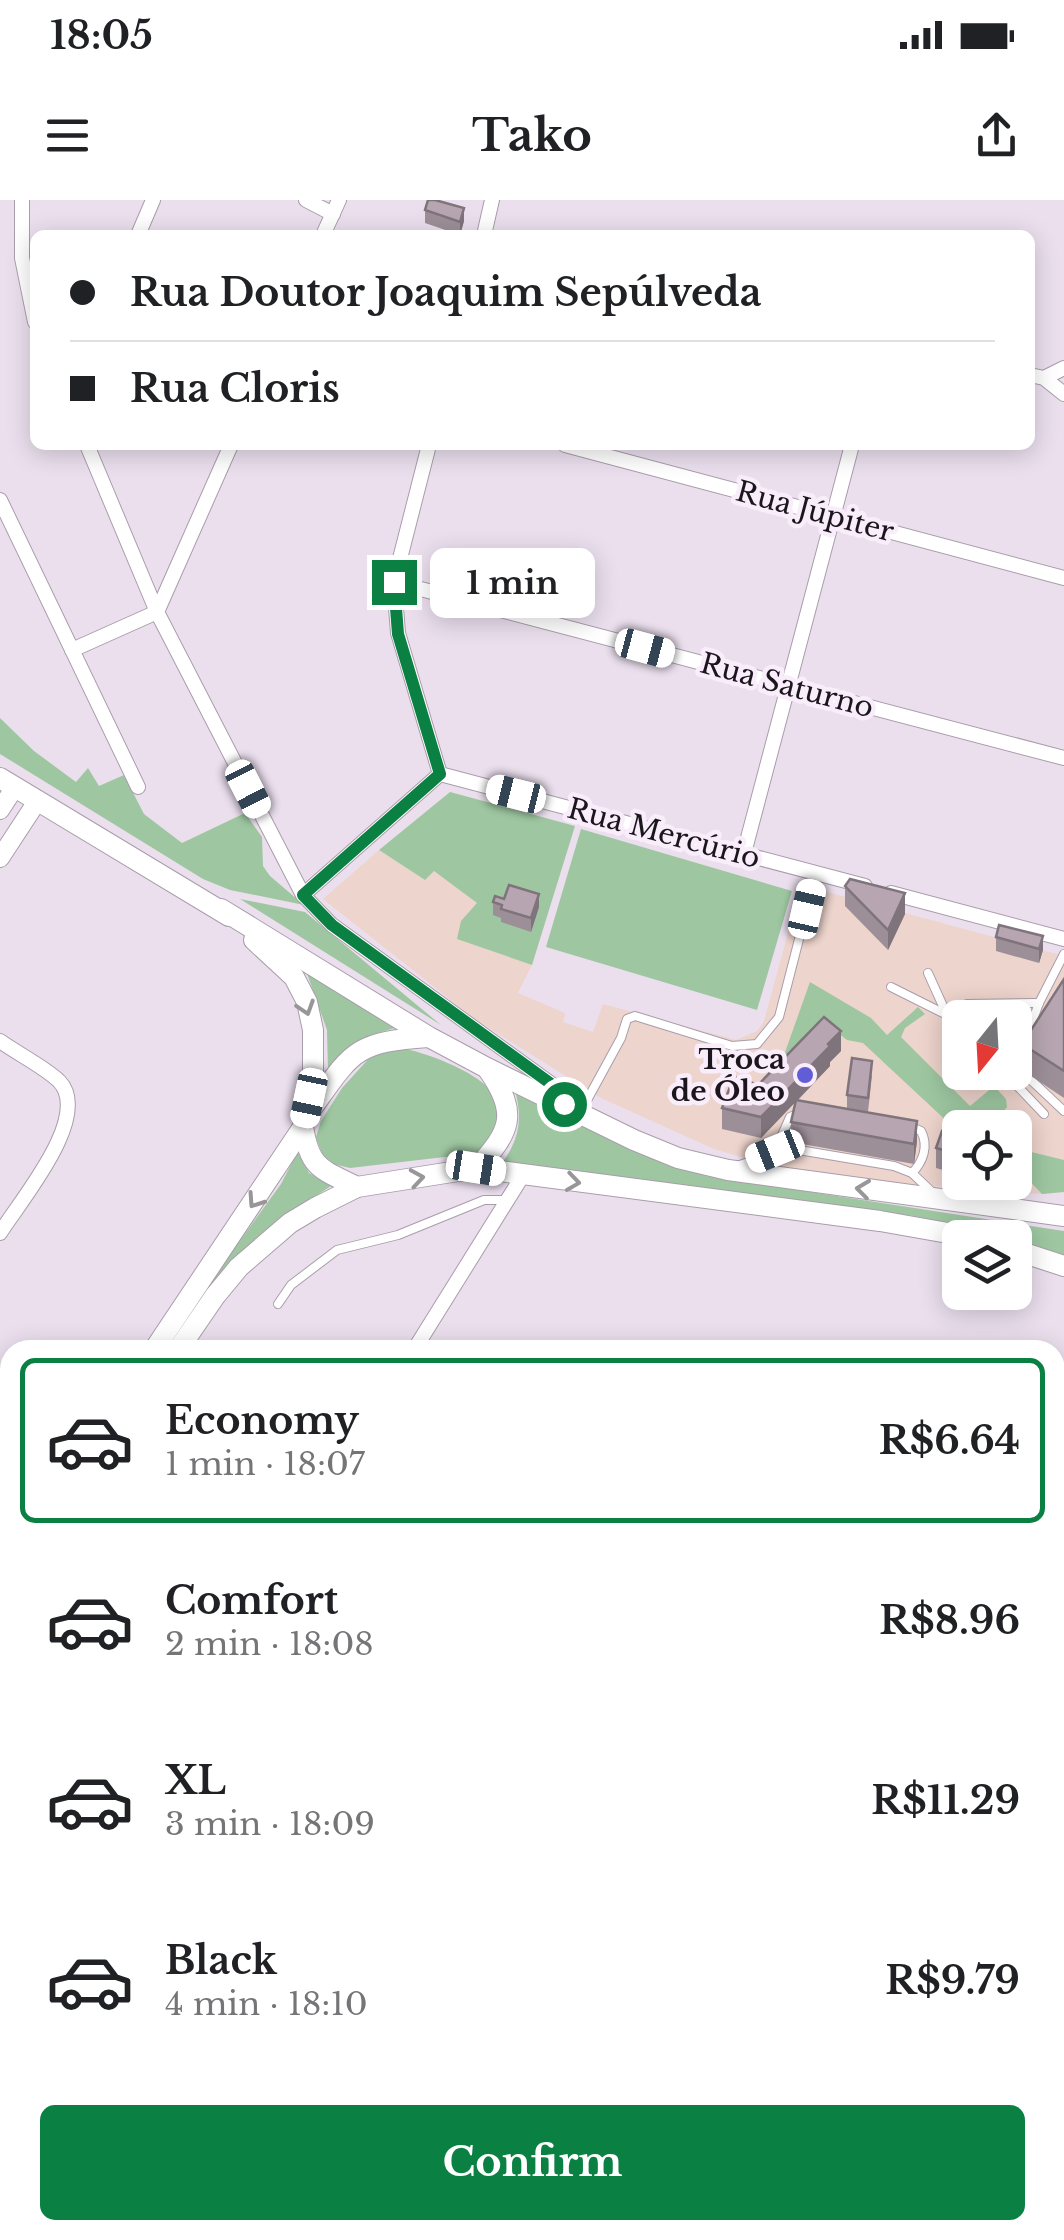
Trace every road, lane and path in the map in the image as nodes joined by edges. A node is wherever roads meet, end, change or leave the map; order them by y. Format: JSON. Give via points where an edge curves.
{"nodes":[{"id":1,"x":22,"y":200,"type":"edge"},
{"id":2,"x":153,"y":200,"type":"edge"},
{"id":3,"x":306,"y":200,"type":"edge"},
{"id":4,"x":492,"y":200,"type":"edge"},
{"id":5,"x":336,"y":207,"type":"edge"},
{"id":6,"x":140,"y":230,"type":"edge"},
{"id":7,"x":325,"y":230,"type":"edge"},
{"id":8,"x":485,"y":230,"type":"edge"},
{"id":9,"x":30,"y":297,"type":"edge"},
{"id":10,"x":1064,"y":368,"type":"edge"},
{"id":11,"x":1037,"y":377,"type":"edge"},
{"id":12,"x":1064,"y":394,"type":"edge"},
{"id":13,"x":89,"y":450,"type":"edge"},
{"id":14,"x":228,"y":450,"type":"edge"},
{"id":15,"x":429,"y":450,"type":"edge"},
{"id":16,"x":585,"y":450,"type":"edge"},
{"id":17,"x":851,"y":450,"type":"edge"},
{"id":18,"x":0,"y":500,"type":"edge"},
{"id":19,"x":832,"y":515,"type":"junction"},
{"id":20,"x":1064,"y":578,"type":"edge"},
{"id":21,"x":394,"y":582,"type":"junction"},
{"id":22,"x":157,"y":612,"type":"junction"},
{"id":23,"x":72,"y":650,"type":"junction"},
{"id":24,"x":788,"y":685,"type":"junction"},
{"id":25,"x":1064,"y":758,"type":"edge"},
{"id":26,"x":440,"y":774,"type":"junction"},
{"id":27,"x":8,"y":782,"type":"edge"},
{"id":28,"x":138,"y":787,"type":"dead end"},
{"id":29,"x":38,"y":800,"type":"junction"},
{"id":30,"x":0,"y":810,"type":"edge"},
{"id":31,"x":744,"y":853,"type":"junction"},
{"id":32,"x":0,"y":858,"type":"edge"},
{"id":33,"x":816,"y":873,"type":"junction"},
{"id":34,"x":303,"y":895,"type":"junction"},
{"id":35,"x":222,"y":909,"type":"junction"},
{"id":36,"x":1064,"y":939,"type":"edge"},
{"id":37,"x":1064,"y":954,"type":"edge"},
{"id":38,"x":928,"y":973,"type":"dead end"},
{"id":39,"x":892,"y":987,"type":"dead end"},
{"id":40,"x":1032,"y":1003,"type":"edge"},
{"id":41,"x":1039,"y":1003,"type":"junction"},
{"id":42,"x":942,"y":1004,"type":"edge"},
{"id":43,"x":942,"y":1012,"type":"edge"},
{"id":44,"x":428,"y":1038,"type":"junction"},
{"id":45,"x":0,"y":1041,"type":"edge"},
{"id":46,"x":486,"y":1068,"type":"junction"},
{"id":47,"x":1021,"y":1090,"type":"edge"},
{"id":48,"x":572,"y":1109,"type":"junction"},
{"id":49,"x":803,"y":1110,"type":"edge"},
{"id":50,"x":1064,"y":1112,"type":"edge"},
{"id":51,"x":1044,"y":1114,"type":"dead end"},
{"id":52,"x":304,"y":1122,"type":"junction"},
{"id":53,"x":902,"y":1124,"type":"edge"},
{"id":54,"x":775,"y":1151,"type":"junction"},
{"id":55,"x":476,"y":1168,"type":"junction"},
{"id":56,"x":728,"y":1170,"type":"junction"},
{"id":57,"x":912,"y":1173,"type":"junction"},
{"id":58,"x":523,"y":1176,"type":"junction"},
{"id":59,"x":356,"y":1187,"type":"junction"},
{"id":60,"x":940,"y":1198,"type":"junction"},
{"id":61,"x":508,"y":1200,"type":"junction"},
{"id":62,"x":1064,"y":1206,"type":"edge"},
{"id":63,"x":1040,"y":1212,"type":"junction"},
{"id":64,"x":1064,"y":1216,"type":"edge"},
{"id":65,"x":942,"y":1232,"type":"edge"},
{"id":66,"x":0,"y":1233,"type":"edge"},
{"id":67,"x":1032,"y":1256,"type":"edge"},
{"id":68,"x":1064,"y":1266,"type":"edge"},
{"id":69,"x":278,"y":1304,"type":"dead end"},
{"id":70,"x":161,"y":1340,"type":"edge"},
{"id":71,"x":185,"y":1340,"type":"edge"},
{"id":72,"x":420,"y":1340,"type":"edge"}],
"edges":[{"from":1,"to":9,"type":"street"},
{"from":2,"to":6,"type":"street"},
{"from":3,"to":5,"type":"street"},
{"from":4,"to":8,"type":"street"},
{"from":5,"to":7,"type":"street"},
{"from":10,"to":11,"type":"street"},
{"from":11,"to":12,"type":"street"},
{"from":13,"to":22,"type":"street"},
{"from":14,"to":22,"type":"street"},
{"from":15,"to":21,"type":"street"},
{"from":16,"to":19,"type":"street","name":"Rua Júpiter"},
{"from":17,"to":19,"type":"street"},
{"from":18,"to":23,"type":"street"},
{"from":19,"to":20,"type":"street","name":"Rua Júpiter"},
{"from":19,"to":24,"type":"street"},
{"from":21,"to":24,"type":"street","name":"Rua Saturno"},
{"from":21,"to":26,"type":"street","via":[[398,634]]},
{"from":22,"to":23,"type":"street"},
{"from":22,"to":34,"type":"street"},
{"from":23,"to":28,"type":"street"},
{"from":24,"to":25,"type":"street","name":"Rua Saturno"},
{"from":24,"to":31,"type":"street"},
{"from":26,"to":31,"type":"street","name":"Rua Mercúrio"},
{"from":26,"to":34,"type":"street"},
{"from":27,"to":29,"type":"main road"},
{"from":27,"to":30,"type":"street"},
{"from":29,"to":32,"type":"street"},
{"from":29,"to":35,"type":"main road"},
{"from":31,"to":33,"type":"street","name":"Rua Mercúrio"},
{"from":33,"to":36,"type":"street","name":"Rua Mercúrio"},
{"from":33,"to":48,"type":"lane","via":[[779,1017],[757,1044],[732,1046],[635,1016]]},
{"from":34,"to":48,"type":"street","via":[[332,925],[554,1086]]},
{"from":35,"to":44,"type":"main road"},
{"from":35,"to":52,"type":"main road","one_way":true,"via":[[294,977],[307,1002],[314,1077]]},
{"from":37,"to":41,"type":"lane"},
{"from":38,"to":42,"type":"lane"},
{"from":39,"to":43,"type":"lane"},
{"from":40,"to":41,"type":"lane"},
{"from":41,"to":50,"type":"lane","via":[[1016,1066]]},
{"from":44,"to":46,"type":"main road"},
{"from":44,"to":52,"type":"main road","via":[[384,1040],[361,1049]]},
{"from":45,"to":66,"type":"street","via":[[60,1082],[69,1099],[61,1139]]},
{"from":46,"to":48,"type":"main road"},
{"from":46,"to":55,"type":"main road","via":[[509,1111],[506,1130]]},
{"from":47,"to":51,"type":"lane"},
{"from":48,"to":56,"type":"main road","via":[[678,1158]]},
{"from":49,"to":54,"type":"lane","via":[[790,1117]]},
{"from":52,"to":59,"type":"main road","via":[[307,1152],[321,1170]]},
{"from":52,"to":70,"type":"main road","one_way":true},
{"from":53,"to":57,"type":"lane","via":[[926,1139],[922,1163]]},
{"from":54,"to":56,"type":"lane"},
{"from":54,"to":57,"type":"lane"},
{"from":55,"to":58,"type":"main road"},
{"from":59,"to":55,"type":"main road","one_way":true},
{"from":60,"to":56,"type":"main road","one_way":true},
{"from":57,"to":60,"type":"lane"},
{"from":58,"to":61,"type":"street"},
{"from":58,"to":65,"type":"main road","one_way":true},
{"from":59,"to":71,"type":"main road","via":[[290,1223],[239,1267]]},
{"from":60,"to":63,"type":"main road"},
{"from":61,"to":69,"type":"lane","via":[[484,1200],[398,1235],[337,1250],[300,1277]]},
{"from":61,"to":72,"type":"street"},
{"from":62,"to":63,"type":"street"},
{"from":63,"to":64,"type":"main road"},
{"from":67,"to":68,"type":"main road"}]}
